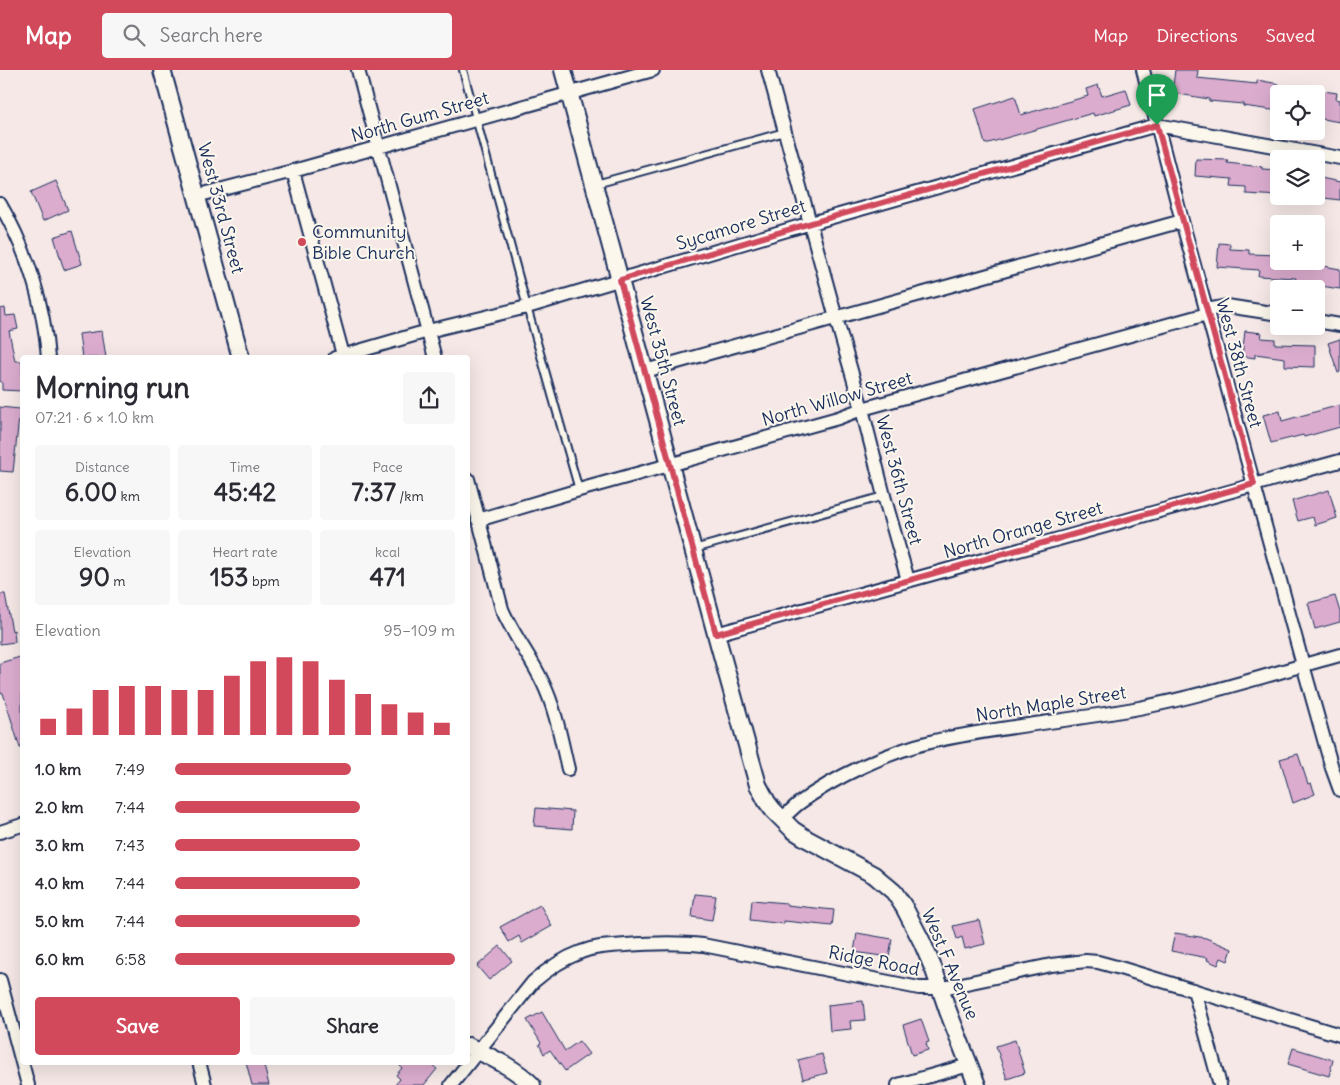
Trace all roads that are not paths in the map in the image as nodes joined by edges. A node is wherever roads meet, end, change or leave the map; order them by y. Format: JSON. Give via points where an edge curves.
{"nodes":[{"id":1,"x":162,"y":70,"type":"edge"},
{"id":2,"x":358,"y":70,"type":"edge"},
{"id":3,"x":463,"y":70,"type":"edge"},
{"id":4,"x":564,"y":70,"type":"edge"},
{"id":5,"x":653,"y":70,"type":"edge"},
{"id":6,"x":768,"y":70,"type":"edge"},
{"id":7,"x":1142,"y":70,"type":"edge"},
{"id":8,"x":570,"y":94,"type":"junction"},
{"id":9,"x":477,"y":119,"type":"junction"},
{"id":10,"x":1157,"y":125,"type":"junction"},
{"id":11,"x":785,"y":132,"type":"junction"},
{"id":12,"x":379,"y":147,"type":"junction"},
{"id":13,"x":1340,"y":158,"type":"edge"},
{"id":14,"x":293,"y":171,"type":"junction"},
{"id":15,"x":594,"y":184,"type":"junction"},
{"id":16,"x":196,"y":196,"type":"junction"},
{"id":17,"x":0,"y":204,"type":"edge"},
{"id":18,"x":1182,"y":221,"type":"junction"},
{"id":19,"x":811,"y":223,"type":"junction"},
{"id":20,"x":620,"y":280,"type":"junction"},
{"id":21,"x":527,"y":307,"type":"junction"},
{"id":22,"x":1206,"y":312,"type":"junction"},
{"id":23,"x":1270,"y":313,"type":"edge"},
{"id":24,"x":836,"y":318,"type":"junction"},
{"id":25,"x":1325,"y":322,"type":"edge"},
{"id":26,"x":1340,"y":325,"type":"edge"},
{"id":27,"x":428,"y":331,"type":"junction"},
{"id":28,"x":48,"y":355,"type":"edge"},
{"id":29,"x":240,"y":355,"type":"edge"},
{"id":30,"x":339,"y":355,"type":"edge"},
{"id":31,"x":343,"y":355,"type":"edge"},
{"id":32,"x":434,"y":355,"type":"edge"},
{"id":33,"x":645,"y":371,"type":"junction"},
{"id":34,"x":862,"y":409,"type":"junction"},
{"id":35,"x":1340,"y":461,"type":"edge"},
{"id":36,"x":670,"y":464,"type":"junction"},
{"id":37,"x":1254,"y":484,"type":"junction"},
{"id":38,"x":470,"y":487,"type":"edge"},
{"id":39,"x":578,"y":490,"type":"junction"},
{"id":40,"x":884,"y":496,"type":"junction"},
{"id":41,"x":478,"y":520,"type":"junction"},
{"id":42,"x":693,"y":550,"type":"junction"},
{"id":43,"x":908,"y":580,"type":"junction"},
{"id":44,"x":716,"y":634,"type":"junction"},
{"id":45,"x":1340,"y":655,"type":"edge"},
{"id":46,"x":1303,"y":665,"type":"junction"},
{"id":47,"x":568,"y":769,"type":"dead end"},
{"id":48,"x":1340,"y":790,"type":"edge"},
{"id":49,"x":781,"y":820,"type":"junction"},
{"id":50,"x":20,"y":826,"type":"edge"},
{"id":51,"x":0,"y":832,"type":"edge"},
{"id":52,"x":0,"y":980,"type":"edge"},
{"id":53,"x":940,"y":987,"type":"junction"},
{"id":54,"x":1194,"y":990,"type":"junction"},
{"id":55,"x":1340,"y":1035,"type":"edge"},
{"id":56,"x":473,"y":1048,"type":"edge"},
{"id":57,"x":20,"y":1055,"type":"edge"},
{"id":58,"x":23,"y":1065,"type":"edge"},
{"id":59,"x":200,"y":1065,"type":"edge"},
{"id":60,"x":462,"y":1065,"type":"edge"},
{"id":61,"x":969,"y":1065,"type":"junction"},
{"id":62,"x":28,"y":1085,"type":"edge"},
{"id":63,"x":205,"y":1085,"type":"edge"},
{"id":64,"x":450,"y":1085,"type":"edge"},
{"id":65,"x":532,"y":1085,"type":"edge"},
{"id":66,"x":898,"y":1085,"type":"edge"},
{"id":67,"x":978,"y":1085,"type":"edge"},
{"id":68,"x":1220,"y":1085,"type":"edge"}],
"edges":[{"from":1,"to":16,"type":"street","name":"West 33rd Street"},
{"from":2,"to":12,"type":"street"},
{"from":3,"to":9,"type":"lane"},
{"from":4,"to":8,"type":"street","name":"West 35th Street"},
{"from":5,"to":8,"type":"street","name":"North Gum Street"},
{"from":6,"to":11,"type":"street","name":"West 36th Street"},
{"from":7,"to":10,"type":"street","name":"West 38th Street"},
{"from":8,"to":9,"type":"street","name":"North Gum Street"},
{"from":8,"to":15,"type":"street","name":"West 35th Street"},
{"from":9,"to":12,"type":"street","name":"North Gum Street"},
{"from":9,"to":21,"type":"lane"},
{"from":10,"to":13,"type":"street"},
{"from":10,"to":18,"type":"street","name":"West 38th Street"},
{"from":10,"to":19,"type":"street","name":"Sycamore Street"},
{"from":11,"to":15,"type":"lane"},
{"from":11,"to":19,"type":"street","name":"West 36th Street"},
{"from":12,"to":14,"type":"street","name":"North Gum Street"},
{"from":12,"to":27,"type":"street"},
{"from":14,"to":16,"type":"street","name":"North Gum Street"},
{"from":14,"to":30,"type":"street"},
{"from":15,"to":20,"type":"street","name":"West 35th Street"},
{"from":16,"to":29,"type":"street","name":"West 33rd Street"},
{"from":17,"to":28,"type":"street","via":[[23,250],[35,286]]},
{"from":18,"to":22,"type":"street","name":"West 38th Street"},
{"from":18,"to":24,"type":"street"},
{"from":19,"to":20,"type":"street","name":"Sycamore Street"},
{"from":19,"to":24,"type":"street","name":"West 36th Street"},
{"from":20,"to":21,"type":"street","name":"Sycamore Street"},
{"from":20,"to":33,"type":"street","name":"West 35th Street"},
{"from":21,"to":27,"type":"street","name":"Sycamore Street"},
{"from":21,"to":39,"type":"lane"},
{"from":22,"to":23,"type":"street","name":"North Willow Street","via":[[1227,306]]},
{"from":22,"to":34,"type":"street","name":"North Willow Street"},
{"from":22,"to":37,"type":"street","name":"West 38th Street"},
{"from":24,"to":33,"type":"street"},
{"from":24,"to":34,"type":"street","name":"West 36th Street"},
{"from":25,"to":26,"type":"street"},
{"from":27,"to":31,"type":"street","name":"Sycamore Street"},
{"from":27,"to":32,"type":"street"},
{"from":33,"to":36,"type":"street","name":"West 35th Street"},
{"from":34,"to":36,"type":"street","name":"North Willow Street"},
{"from":34,"to":40,"type":"street","name":"West 36th Street"},
{"from":35,"to":37,"type":"street","name":"North Orange Street"},
{"from":36,"to":39,"type":"street","name":"North Willow Street"},
{"from":36,"to":42,"type":"street","name":"West 35th Street"},
{"from":37,"to":43,"type":"street","name":"North Orange Street"},
{"from":37,"to":46,"type":"street","name":"West 38th Street"},
{"from":38,"to":41,"type":"street"},
{"from":39,"to":41,"type":"street","name":"North Willow Street"},
{"from":40,"to":42,"type":"lane"},
{"from":40,"to":43,"type":"street","name":"West 36th Street"},
{"from":41,"to":47,"type":"street","via":[[502,609],[543,683]]},
{"from":42,"to":44,"type":"street","name":"West 35th Street"},
{"from":43,"to":44,"type":"street","name":"North Orange Street"},
{"from":44,"to":49,"type":"street","name":"West F Avenue","via":[[758,785]]},
{"from":45,"to":46,"type":"street","name":"North Maple Street"},
{"from":46,"to":48,"type":"street","name":"West 38th Street"},
{"from":46,"to":49,"type":"street","name":"North Maple Street","via":[[1141,708],[932,742],[893,754],[836,780],[797,804]]},
{"from":49,"to":53,"type":"street","name":"West F Avenue","via":[[806,839],[874,875],[894,892],[922,942]]},
{"from":50,"to":51,"type":"street"},
{"from":52,"to":57,"type":"street"},
{"from":53,"to":54,"type":"street","name":"Ridge Road","via":[[1086,961]]},
{"from":53,"to":56,"type":"street","name":"Ridge Road","via":[[919,988],[703,945],[672,943],[601,947],[583,951],[546,970]]},
{"from":53,"to":61,"type":"street","name":"West F Avenue"},
{"from":54,"to":55,"type":"street","name":"Ridge Road"},
{"from":54,"to":68,"type":"street"},
{"from":56,"to":65,"type":"street"},
{"from":58,"to":62,"type":"street"},
{"from":59,"to":63,"type":"street"},
{"from":60,"to":64,"type":"street","name":"Ridge Road"},
{"from":61,"to":66,"type":"street"},
{"from":61,"to":67,"type":"street","name":"West F Avenue"}]}
